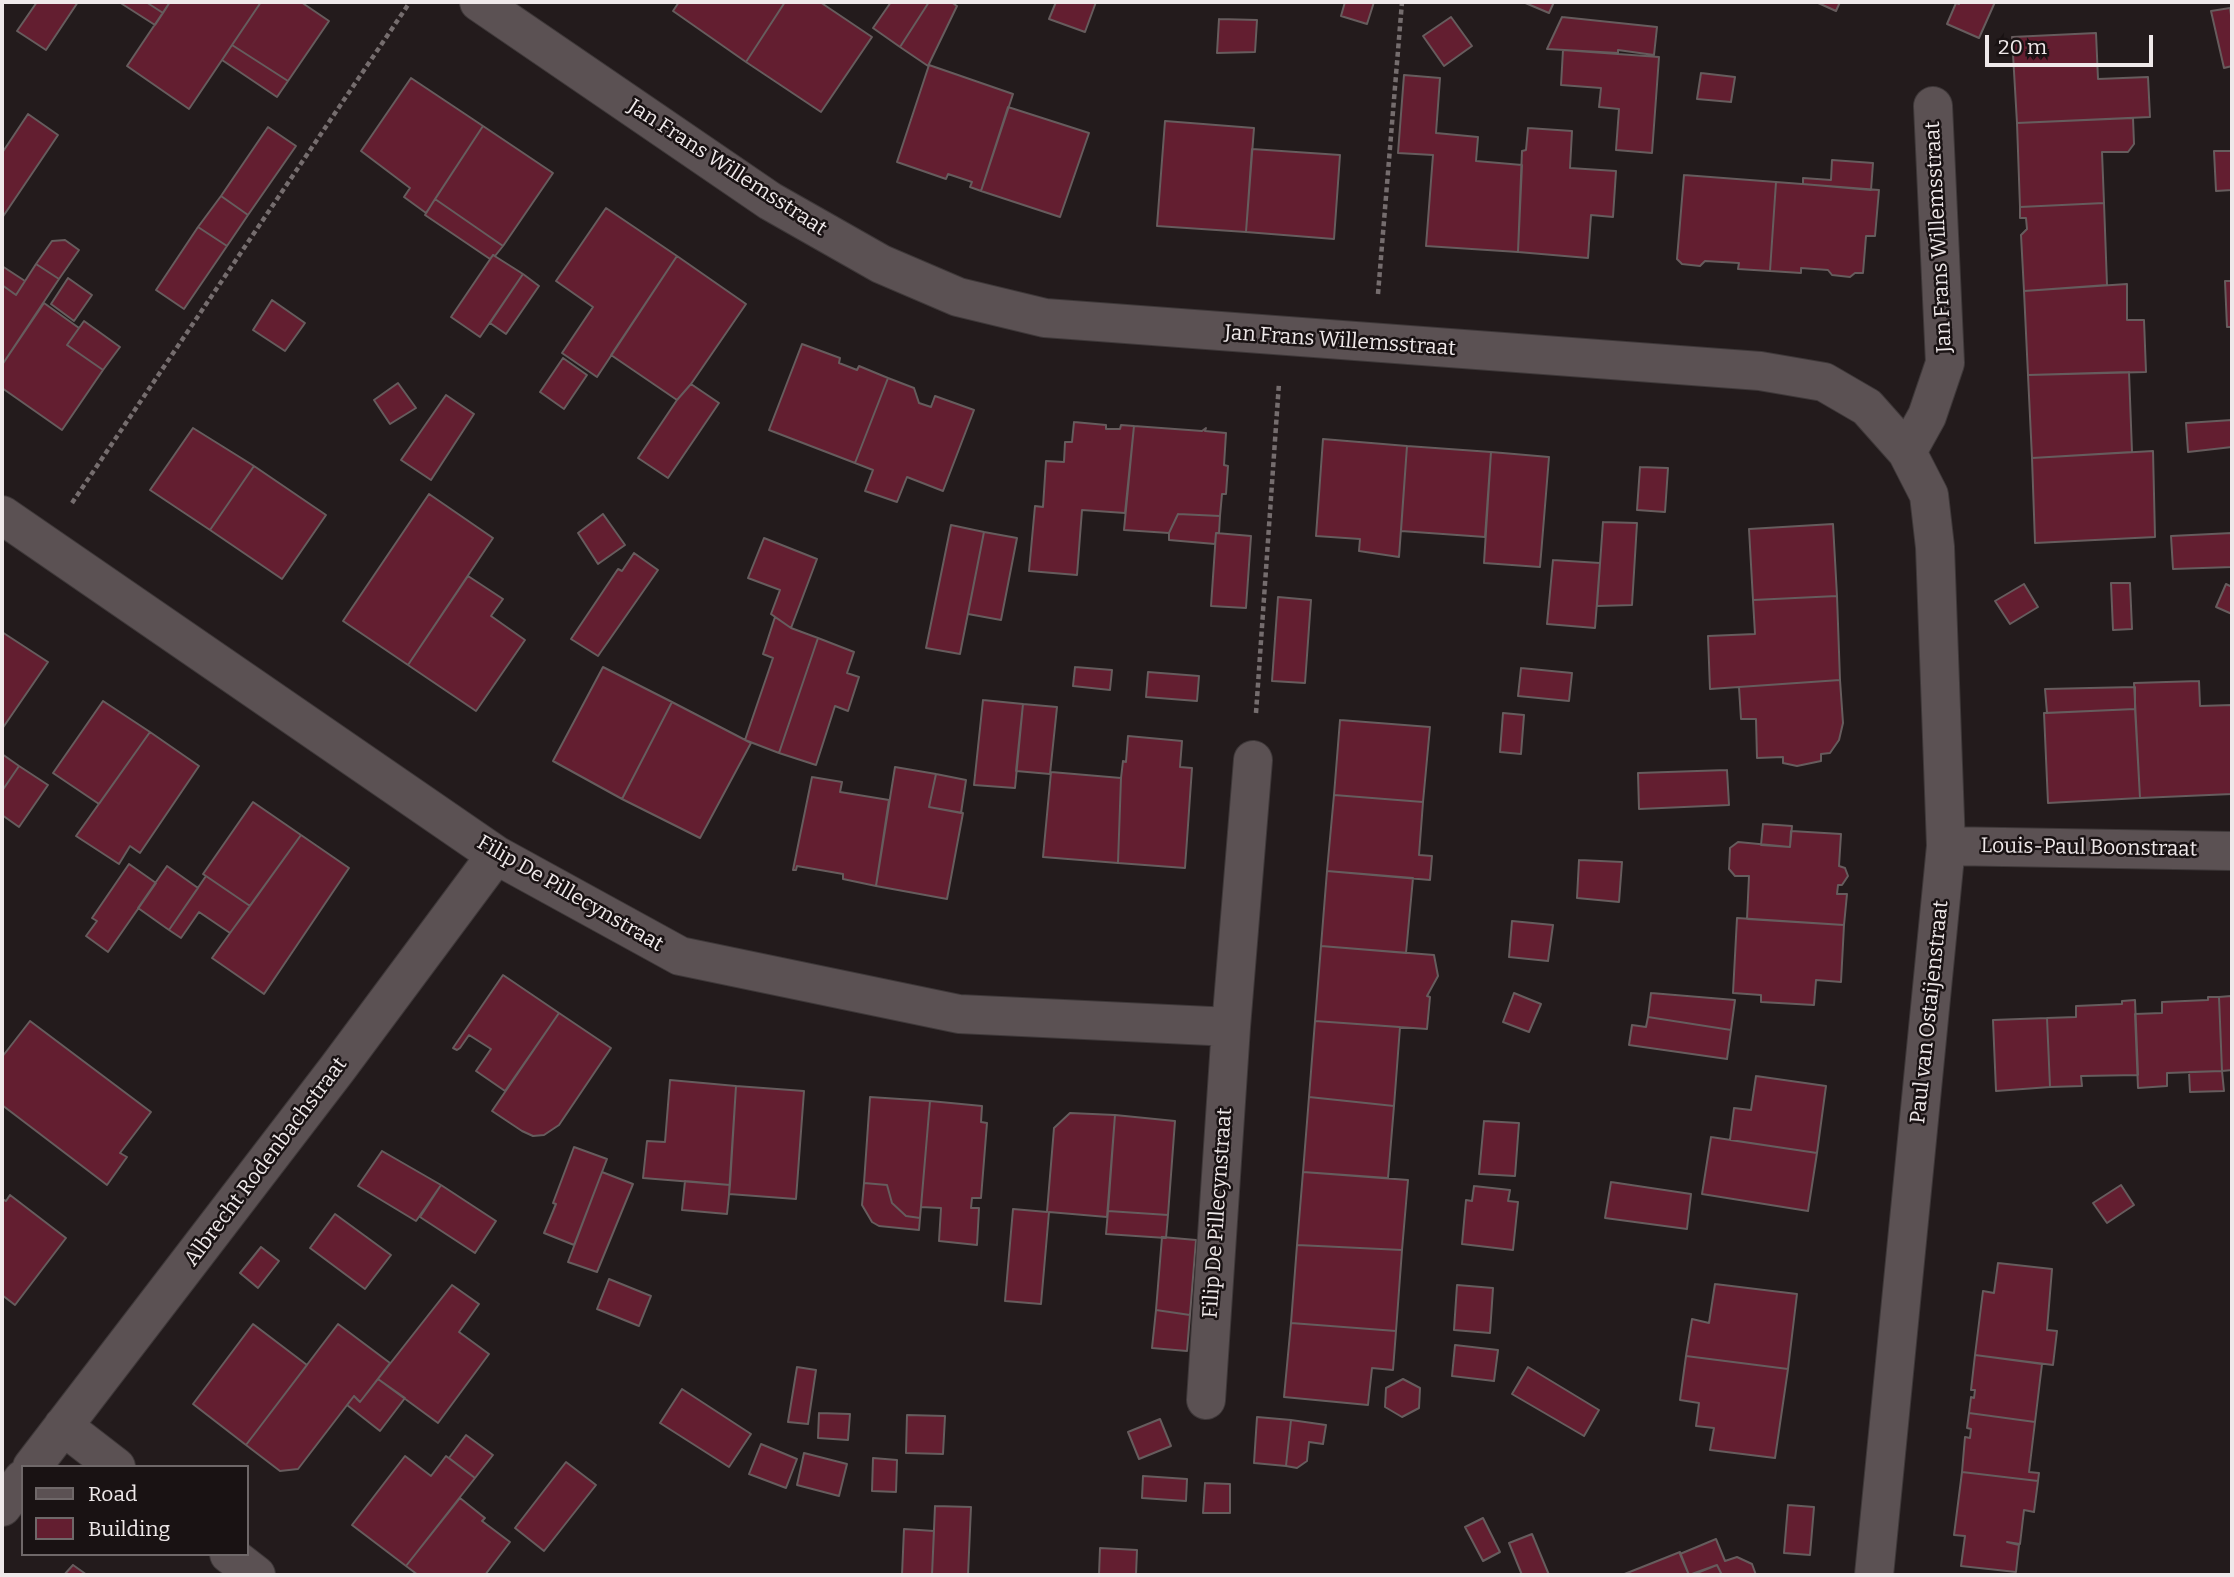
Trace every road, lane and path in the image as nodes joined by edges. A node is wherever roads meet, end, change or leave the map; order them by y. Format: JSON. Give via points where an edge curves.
{"nodes":[{"id":1,"x":410,"y":2,"type":"edge"},
{"id":2,"x":479,"y":2,"type":"edge"},
{"id":3,"x":1402,"y":2,"type":"edge"},
{"id":4,"x":1933,"y":106,"type":"dead end"},
{"id":5,"x":1282,"y":337,"type":"junction"},
{"id":6,"x":1374,"y":342,"type":"junction"},
{"id":7,"x":1907,"y":452,"type":"junction"},
{"id":8,"x":2,"y":515,"type":"edge"},
{"id":9,"x":45,"y":544,"type":"junction"},
{"id":10,"x":1253,"y":760,"type":"joint"},
{"id":11,"x":1946,"y":846,"type":"junction"},
{"id":12,"x":2232,"y":851,"type":"edge"},
{"id":13,"x":496,"y":855,"type":"junction"},
{"id":14,"x":1231,"y":1027,"type":"junction"},
{"id":15,"x":1206,"y":1401,"type":"dead end"},
{"id":16,"x":63,"y":1426,"type":"junction"},
{"id":17,"x":34,"y":1465,"type":"edge"},
{"id":18,"x":113,"y":1465,"type":"edge"},
{"id":19,"x":21,"y":1482,"type":"edge"},
{"id":20,"x":2,"y":1507,"type":"edge"},
{"id":21,"x":232,"y":1556,"type":"edge"},
{"id":22,"x":256,"y":1575,"type":"edge"},
{"id":23,"x":1874,"y":1575,"type":"edge"}],
"edges":[{"from":1,"to":9,"type":"path"},
{"from":2,"to":5,"type":"street","name":"Jan Frans Willemsstraat","via":[[771,201],[881,264],[958,297],[1045,318]]},
{"from":3,"to":6,"type":"path"},
{"from":4,"to":7,"type":"street","name":"Jan Frans Willemsstraat","via":[[1945,363],[1927,416]]},
{"from":5,"to":6,"type":"street","name":"Jan Frans Willemsstraat"},
{"from":5,"to":10,"type":"path"},
{"from":6,"to":7,"type":"street","name":"Jan Frans Willemsstraat","via":[[1760,372],[1824,382],[1867,407]]},
{"from":7,"to":11,"type":"street","name":"Paul van Ostaijenstraat","via":[[1929,495],[1933,534]]},
{"from":8,"to":9,"type":"street","name":"Filip De Pillecynstraat"},
{"from":9,"to":13,"type":"street","name":"Filip De Pillecynstraat"},
{"from":10,"to":14,"type":"street","name":"Filip De Pillecynstraat"},
{"from":11,"to":12,"type":"street","name":"Louis-Paul Boonstraat"},
{"from":11,"to":23,"type":"street","name":"Paul van Ostaijenstraat"},
{"from":13,"to":14,"type":"street","name":"Filip De Pillecynstraat","via":[[680,956],[959,1014]]},
{"from":13,"to":16,"type":"street","name":"Albrecht Rodenbachstraat"},
{"from":14,"to":15,"type":"street","name":"Filip De Pillecynstraat"},
{"from":16,"to":17,"type":"street","name":"Albrecht Rodenbachstraat"},
{"from":16,"to":18,"type":"street"},
{"from":19,"to":20,"type":"street"},
{"from":21,"to":22,"type":"street"}]}
